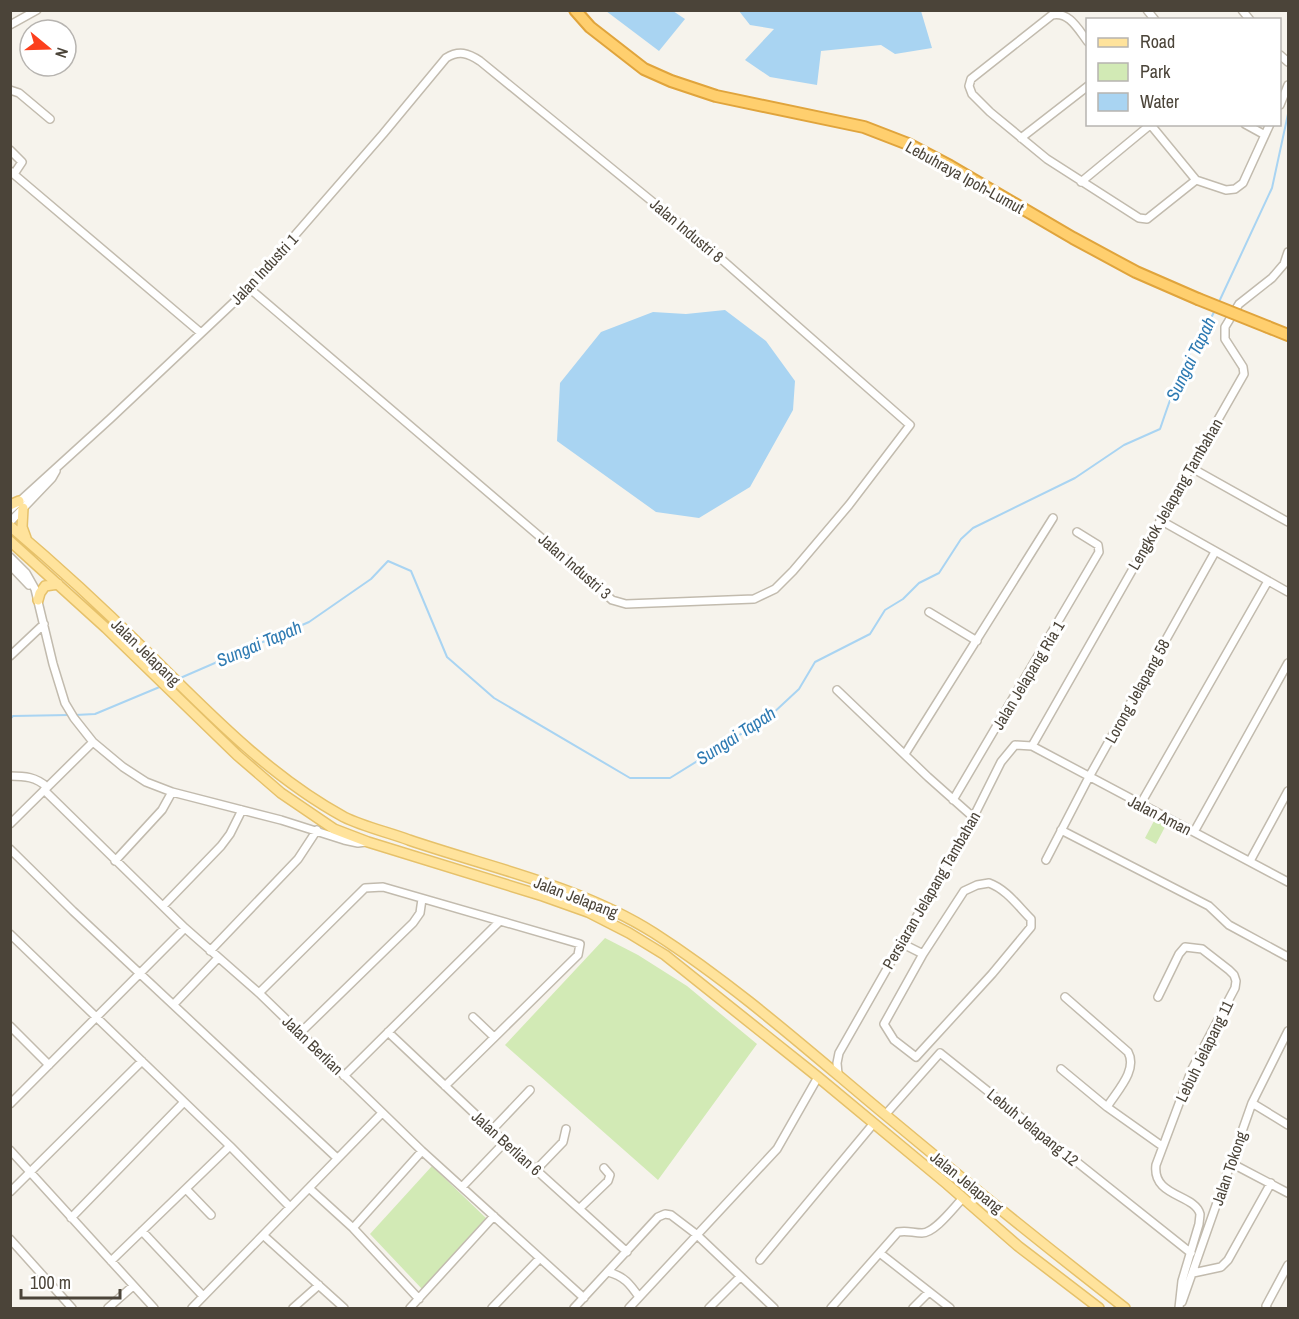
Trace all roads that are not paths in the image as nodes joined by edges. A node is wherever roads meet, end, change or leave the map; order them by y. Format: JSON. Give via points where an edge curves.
{"nodes":[{"id":1,"x":37,"y":10,"type":"edge"},
{"id":2,"x":575,"y":10,"type":"edge"},
{"id":3,"x":10,"y":25,"type":"edge"},
{"id":4,"x":1086,"y":40,"type":"edge"},
{"id":5,"x":453,"y":53,"type":"joint"},
{"id":6,"x":1288,"y":85,"type":"edge"},
{"id":7,"x":1086,"y":88,"type":"edge"},
{"id":8,"x":10,"y":90,"type":"edge"},
{"id":9,"x":1281,"y":102,"type":"edge"},
{"id":10,"x":50,"y":119,"type":"dead end"},
{"id":11,"x":1149,"y":126,"type":"edge"},
{"id":12,"x":1151,"y":126,"type":"edge"},
{"id":13,"x":1249,"y":126,"type":"edge"},
{"id":14,"x":1269,"y":126,"type":"edge"},
{"id":15,"x":1265,"y":135,"type":"junction"},
{"id":16,"x":1021,"y":138,"type":"junction"},
{"id":17,"x":10,"y":150,"type":"edge"},
{"id":18,"x":12,"y":173,"type":"edge"},
{"id":19,"x":1196,"y":180,"type":"junction"},
{"id":20,"x":1081,"y":182,"type":"junction"},
{"id":21,"x":1288,"y":252,"type":"edge"},
{"id":22,"x":249,"y":288,"type":"junction"},
{"id":23,"x":201,"y":333,"type":"junction"},
{"id":24,"x":1288,"y":335,"type":"edge"},
{"id":25,"x":910,"y":425,"type":"joint"},
{"id":26,"x":1190,"y":467,"type":"junction"},
{"id":27,"x":18,"y":505,"type":"edge"},
{"id":28,"x":10,"y":510,"type":"edge"},
{"id":29,"x":1053,"y":518,"type":"dead end"},
{"id":30,"x":1161,"y":520,"type":"junction"},
{"id":31,"x":1288,"y":522,"type":"edge"},
{"id":32,"x":10,"y":524,"type":"edge"},
{"id":33,"x":1077,"y":532,"type":"dead end"},
{"id":34,"x":10,"y":541,"type":"edge"},
{"id":35,"x":29,"y":542,"type":"junction"},
{"id":36,"x":1215,"y":552,"type":"junction"},
{"id":37,"x":10,"y":557,"type":"edge"},
{"id":38,"x":10,"y":565,"type":"edge"},
{"id":39,"x":1268,"y":580,"type":"junction"},
{"id":40,"x":57,"y":584,"type":"junction"},
{"id":41,"x":1288,"y":592,"type":"edge"},
{"id":42,"x":38,"y":600,"type":"junction"},
{"id":43,"x":929,"y":612,"type":"dead end"},
{"id":44,"x":44,"y":624,"type":"junction"},
{"id":45,"x":977,"y":641,"type":"junction"},
{"id":46,"x":10,"y":656,"type":"edge"},
{"id":47,"x":1288,"y":663,"type":"edge"},
{"id":48,"x":837,"y":690,"type":"dead end"},
{"id":49,"x":93,"y":742,"type":"junction"},
{"id":50,"x":1032,"y":746,"type":"junction"},
{"id":51,"x":905,"y":754,"type":"junction"},
{"id":52,"x":10,"y":776,"type":"edge"},
{"id":53,"x":1089,"y":777,"type":"junction"},
{"id":54,"x":45,"y":788,"type":"junction"},
{"id":55,"x":1288,"y":791,"type":"edge"},
{"id":56,"x":172,"y":792,"type":"junction"},
{"id":57,"x":953,"y":800,"type":"junction"},
{"id":58,"x":1286,"y":803,"type":"edge"},
{"id":59,"x":1140,"y":805,"type":"junction"},
{"id":60,"x":242,"y":810,"type":"junction"},
{"id":61,"x":315,"y":815,"type":"junction"},
{"id":62,"x":973,"y":817,"type":"junction"},
{"id":63,"x":346,"y":818,"type":"junction"},
{"id":64,"x":10,"y":824,"type":"edge"},
{"id":65,"x":317,"y":830,"type":"junction"},
{"id":66,"x":1061,"y":830,"type":"junction"},
{"id":67,"x":1194,"y":832,"type":"junction"},
{"id":68,"x":368,"y":842,"type":"junction"},
{"id":69,"x":10,"y":849,"type":"edge"},
{"id":70,"x":1046,"y":860,"type":"dead end"},
{"id":71,"x":115,"y":861,"type":"junction"},
{"id":72,"x":1250,"y":861,"type":"junction"},
{"id":73,"x":1288,"y":882,"type":"edge"},
{"id":74,"x":422,"y":900,"type":"junction"},
{"id":75,"x":163,"y":906,"type":"junction"},
{"id":76,"x":500,"y":921,"type":"junction"},
{"id":77,"x":185,"y":928,"type":"junction"},
{"id":78,"x":10,"y":934,"type":"edge"},
{"id":79,"x":901,"y":943,"type":"junction"},
{"id":80,"x":210,"y":951,"type":"junction"},
{"id":81,"x":923,"y":954,"type":"junction"},
{"id":82,"x":1288,"y":957,"type":"edge"},
{"id":83,"x":218,"y":958,"type":"junction"},
{"id":84,"x":140,"y":972,"type":"junction"},
{"id":85,"x":259,"y":993,"type":"junction"},
{"id":86,"x":1065,"y":997,"type":"dead end"},
{"id":87,"x":1158,"y":997,"type":"dead end"},
{"id":88,"x":174,"y":1004,"type":"junction"},
{"id":89,"x":473,"y":1017,"type":"dead end"},
{"id":90,"x":97,"y":1018,"type":"junction"},
{"id":91,"x":10,"y":1026,"type":"edge"},
{"id":92,"x":1288,"y":1031,"type":"edge"},
{"id":93,"x":388,"y":1032,"type":"junction"},
{"id":94,"x":300,"y":1033,"type":"junction"},
{"id":95,"x":494,"y":1037,"type":"junction"},
{"id":96,"x":839,"y":1053,"type":"junction"},
{"id":97,"x":916,"y":1057,"type":"junction"},
{"id":98,"x":820,"y":1060,"type":"junction"},
{"id":99,"x":142,"y":1061,"type":"junction"},
{"id":100,"x":49,"y":1065,"type":"junction"},
{"id":101,"x":927,"y":1067,"type":"junction"},
{"id":102,"x":1061,"y":1069,"type":"dead end"},
{"id":103,"x":838,"y":1074,"type":"junction"},
{"id":104,"x":344,"y":1076,"type":"junction"},
{"id":105,"x":818,"y":1077,"type":"junction"},
{"id":106,"x":445,"y":1086,"type":"junction"},
{"id":107,"x":530,"y":1090,"type":"dead end"},
{"id":108,"x":184,"y":1102,"type":"junction"},
{"id":109,"x":1252,"y":1103,"type":"junction"},
{"id":110,"x":10,"y":1104,"type":"edge"},
{"id":111,"x":1107,"y":1107,"type":"junction"},
{"id":112,"x":382,"y":1113,"type":"junction"},
{"id":113,"x":885,"y":1115,"type":"junction"},
{"id":114,"x":874,"y":1123,"type":"junction"},
{"id":115,"x":1288,"y":1125,"type":"edge"},
{"id":116,"x":566,"y":1129,"type":"dead end"},
{"id":117,"x":492,"y":1130,"type":"junction"},
{"id":118,"x":505,"y":1142,"type":"junction"},
{"id":119,"x":231,"y":1146,"type":"junction"},
{"id":120,"x":1162,"y":1146,"type":"junction"},
{"id":121,"x":10,"y":1150,"type":"edge"},
{"id":122,"x":422,"y":1151,"type":"junction"},
{"id":123,"x":337,"y":1158,"type":"junction"},
{"id":124,"x":1231,"y":1163,"type":"junction"},
{"id":125,"x":604,"y":1168,"type":"dead end"},
{"id":126,"x":536,"y":1170,"type":"junction"},
{"id":127,"x":31,"y":1172,"type":"junction"},
{"id":128,"x":1271,"y":1183,"type":"junction"},
{"id":129,"x":462,"y":1187,"type":"junction"},
{"id":130,"x":309,"y":1188,"type":"junction"},
{"id":131,"x":186,"y":1189,"type":"junction"},
{"id":132,"x":10,"y":1192,"type":"edge"},
{"id":133,"x":1288,"y":1193,"type":"edge"},
{"id":134,"x":963,"y":1198,"type":"junction"},
{"id":135,"x":290,"y":1207,"type":"junction"},
{"id":136,"x":580,"y":1208,"type":"junction"},
{"id":137,"x":211,"y":1215,"type":"dead end"},
{"id":138,"x":494,"y":1216,"type":"junction"},
{"id":139,"x":71,"y":1218,"type":"junction"},
{"id":140,"x":353,"y":1228,"type":"junction"},
{"id":141,"x":142,"y":1231,"type":"junction"},
{"id":142,"x":696,"y":1234,"type":"junction"},
{"id":143,"x":263,"y":1235,"type":"junction"},
{"id":144,"x":1036,"y":1238,"type":"junction"},
{"id":145,"x":10,"y":1239,"type":"edge"},
{"id":146,"x":627,"y":1252,"type":"junction"},
{"id":147,"x":1191,"y":1253,"type":"junction"},
{"id":148,"x":881,"y":1254,"type":"junction"},
{"id":149,"x":540,"y":1258,"type":"junction"},
{"id":150,"x":760,"y":1260,"type":"dead end"},
{"id":151,"x":111,"y":1261,"type":"junction"},
{"id":152,"x":1288,"y":1265,"type":"edge"},
{"id":153,"x":1047,"y":1269,"type":"junction"},
{"id":154,"x":608,"y":1272,"type":"junction"},
{"id":155,"x":1079,"y":1273,"type":"junction"},
{"id":156,"x":1193,"y":1273,"type":"junction"},
{"id":157,"x":740,"y":1277,"type":"junction"},
{"id":158,"x":320,"y":1285,"type":"junction"},
{"id":159,"x":133,"y":1286,"type":"junction"},
{"id":160,"x":928,"y":1292,"type":"junction"},
{"id":161,"x":203,"y":1296,"type":"junction"},
{"id":162,"x":639,"y":1297,"type":"junction"},
{"id":163,"x":584,"y":1298,"type":"junction"},
{"id":164,"x":419,"y":1299,"type":"junction"},
{"id":165,"x":1267,"y":1307,"type":"edge"},
{"id":166,"x":72,"y":1308,"type":"edge"},
{"id":167,"x":108,"y":1308,"type":"edge"},
{"id":168,"x":154,"y":1308,"type":"edge"},
{"id":169,"x":192,"y":1308,"type":"edge"},
{"id":170,"x":293,"y":1308,"type":"edge"},
{"id":171,"x":344,"y":1308,"type":"edge"},
{"id":172,"x":410,"y":1308,"type":"edge"},
{"id":173,"x":492,"y":1308,"type":"edge"},
{"id":174,"x":574,"y":1308,"type":"edge"},
{"id":175,"x":629,"y":1308,"type":"edge"},
{"id":176,"x":709,"y":1308,"type":"edge"},
{"id":177,"x":774,"y":1308,"type":"edge"},
{"id":178,"x":831,"y":1308,"type":"edge"},
{"id":179,"x":913,"y":1308,"type":"edge"},
{"id":180,"x":950,"y":1308,"type":"edge"},
{"id":181,"x":1099,"y":1308,"type":"edge"},
{"id":182,"x":1125,"y":1308,"type":"edge"},
{"id":183,"x":1179,"y":1308,"type":"edge"}],
"edges":[{"from":1,"to":3,"type":"street"},
{"from":2,"to":24,"type":"highway","name":"Lebuhraya Ipoh-Lumut","bridge":true,"via":[[616,49],[653,73],[716,96],[864,127],[908,144],[1125,266]]},
{"from":4,"to":16,"type":"street","via":[[1067,16],[1052,15],[971,79],[972,94]]},
{"from":5,"to":22,"type":"street","name":"Jalan Industri 1"},
{"from":5,"to":25,"type":"street","name":"Jalan Industri 8","via":[[468,53],[489,68],[703,243]]},
{"from":6,"to":9,"type":"street"},
{"from":7,"to":16,"type":"street"},
{"from":8,"to":10,"type":"street"},
{"from":11,"to":20,"type":"street"},
{"from":12,"to":19,"type":"street"},
{"from":13,"to":15,"type":"street"},
{"from":14,"to":15,"type":"street"},
{"from":15,"to":19,"type":"street","via":[[1243,183],[1235,189]]},
{"from":16,"to":20,"type":"street"},
{"from":17,"to":18,"type":"street","via":[[22,162]]},
{"from":18,"to":23,"type":"street"},
{"from":19,"to":20,"type":"street","via":[[1147,219]]},
{"from":21,"to":26,"type":"street","name":"Lengkok Jelapang Tambahan","via":[[1284,264],[1239,304],[1225,327],[1225,339],[1244,374]]},
{"from":22,"to":23,"type":"street","name":"Jalan Industri 1"},
{"from":22,"to":25,"type":"street","name":"Jalan Industri 3","via":[[612,600],[626,604],[754,599],[775,589],[849,505]]},
{"from":23,"to":27,"type":"street","name":"Jalan Industri 1","via":[[52,478]]},
{"from":26,"to":30,"type":"street","name":"Lengkok Jelapang Tambahan"},
{"from":26,"to":31,"type":"street"},
{"from":27,"to":28,"type":"street","name":"Jalan Industri 1"},
{"from":27,"to":32,"type":"street","name":"Jalan Industri 1"},
{"from":27,"to":35,"type":"main road"},
{"from":29,"to":45,"type":"street"},
{"from":30,"to":36,"type":"street"},
{"from":30,"to":50,"type":"street","name":"Lengkok Jelapang Tambahan"},
{"from":32,"to":35,"type":"main road","name":"Jalan Jelapang"},
{"from":33,"to":57,"type":"street","name":"Jalan Jelapang Ria 1","via":[[1098,545],[1100,552]]},
{"from":34,"to":40,"type":"main road","name":"Jalan Jelapang"},
{"from":35,"to":63,"type":"main road","name":"Jalan Jelapang","via":[[231,733],[289,781]]},
{"from":36,"to":39,"type":"street"},
{"from":36,"to":53,"type":"street","name":"Lorong Jelapang 58"},
{"from":37,"to":42,"type":"street","via":[[31,581]]},
{"from":38,"to":42,"type":"street"},
{"from":39,"to":41,"type":"street"},
{"from":39,"to":59,"type":"street"},
{"from":40,"to":42,"type":"main road","via":[[45,586]]},
{"from":40,"to":61,"type":"main road","name":"Jalan Jelapang","via":[[237,755],[281,793]]},
{"from":42,"to":44,"type":"street"},
{"from":43,"to":45,"type":"street"},
{"from":44,"to":46,"type":"street"},
{"from":44,"to":49,"type":"street","via":[[65,703]]},
{"from":45,"to":51,"type":"street"},
{"from":47,"to":67,"type":"street"},
{"from":48,"to":51,"type":"street"},
{"from":49,"to":54,"type":"street"},
{"from":49,"to":56,"type":"street","via":[[146,782]]},
{"from":50,"to":53,"type":"street","name":"Jalan Aman"},
{"from":50,"to":62,"type":"street","name":"Persiaran Jelapang Tambahan","via":[[1015,745],[1008,750]]},
{"from":51,"to":57,"type":"street"},
{"from":52,"to":54,"type":"street","via":[[37,779]]},
{"from":53,"to":59,"type":"street","name":"Jalan Aman"},
{"from":53,"to":66,"type":"street","name":"Lorong Jelapang 58"},
{"from":54,"to":64,"type":"street"},
{"from":54,"to":71,"type":"street","name":"Jalan Berlian"},
{"from":55,"to":58,"type":"street"},
{"from":56,"to":60,"type":"street"},
{"from":56,"to":71,"type":"street","via":[[162,810]]},
{"from":57,"to":62,"type":"street"},
{"from":58,"to":72,"type":"street"},
{"from":59,"to":67,"type":"street","name":"Jalan Aman"},
{"from":60,"to":65,"type":"street"},
{"from":60,"to":75,"type":"street","via":[[221,846]]},
{"from":61,"to":63,"type":"main road","via":[[335,822]]},
{"from":61,"to":68,"type":"main road","name":"Jalan Jelapang","via":[[334,829]]},
{"from":62,"to":79,"type":"street","name":"Persiaran Jelapang Tambahan"},
{"from":63,"to":68,"type":"main road","via":[[352,830]]},
{"from":63,"to":98,"type":"main road","name":"Jalan Jelapang","via":[[557,887],[623,915],[705,968]]},
{"from":65,"to":68,"type":"street","via":[[357,843]]},
{"from":65,"to":80,"type":"street","via":[[298,859]]},
{"from":66,"to":70,"type":"street","name":"Lorong Jelapang 58"},
{"from":66,"to":82,"type":"street","via":[[1209,906],[1229,925]]},
{"from":67,"to":72,"type":"street","name":"Jalan Aman"},
{"from":68,"to":105,"type":"main road","name":"Jalan Jelapang","via":[[543,896],[588,912],[629,933],[684,969]]},
{"from":69,"to":84,"type":"street"},
{"from":71,"to":75,"type":"street","name":"Jalan Berlian"},
{"from":72,"to":73,"type":"street","name":"Jalan Aman"},
{"from":74,"to":76,"type":"street"},
{"from":74,"to":85,"type":"street","via":[[383,887],[365,888]]},
{"from":74,"to":94,"type":"street","via":[[413,923]]},
{"from":75,"to":77,"type":"street","name":"Jalan Berlian"},
{"from":76,"to":93,"type":"street"},
{"from":76,"to":95,"type":"street","via":[[580,944],[578,955]]},
{"from":77,"to":80,"type":"street","name":"Jalan Berlian"},
{"from":77,"to":84,"type":"street"},
{"from":78,"to":90,"type":"street"},
{"from":79,"to":81,"type":"street"},
{"from":79,"to":96,"type":"street","name":"Persiaran Jelapang Tambahan"},
{"from":80,"to":83,"type":"street","name":"Jalan Berlian"},
{"from":81,"to":97,"type":"street","via":[[884,1024],[894,1040]]},
{"from":81,"to":97,"type":"street","via":[[963,891],[977,885],[999,886],[1031,919],[1031,927],[992,974]]},
{"from":83,"to":85,"type":"street","name":"Jalan Berlian"},
{"from":83,"to":88,"type":"street"},
{"from":84,"to":88,"type":"street"},
{"from":84,"to":90,"type":"street"},
{"from":85,"to":94,"type":"street","name":"Jalan Berlian"},
{"from":86,"to":111,"type":"street","via":[[1132,1059],[1131,1068]]},
{"from":87,"to":120,"type":"street","name":"Lebuh Jelapang 11","via":[[1185,947],[1202,949],[1236,981],[1192,1069]]},
{"from":88,"to":123,"type":"street"},
{"from":89,"to":95,"type":"street"},
{"from":90,"to":99,"type":"street"},
{"from":90,"to":100,"type":"street"},
{"from":91,"to":100,"type":"street"},
{"from":92,"to":109,"type":"street","name":"Jalan Tokong"},
{"from":93,"to":104,"type":"street"},
{"from":93,"to":106,"type":"street","name":"Jalan Berlian 6"},
{"from":94,"to":104,"type":"street","name":"Jalan Berlian"},
{"from":95,"to":106,"type":"street"},
{"from":96,"to":98,"type":"street"},
{"from":96,"to":103,"type":"street","name":"Persiaran Jelapang Tambahan"},
{"from":97,"to":101,"type":"street"},
{"from":98,"to":103,"type":"main road","name":"Jalan Jelapang"},
{"from":99,"to":108,"type":"street"},
{"from":99,"to":127,"type":"street"},
{"from":100,"to":110,"type":"street"},
{"from":101,"to":113,"type":"street"},
{"from":101,"to":147,"type":"street","name":"Lebuh Jelapang 12","via":[[940,1053]]},
{"from":102,"to":111,"type":"street"},
{"from":103,"to":113,"type":"main road","name":"Jalan Jelapang"},
{"from":104,"to":112,"type":"street","name":"Jalan Berlian"},
{"from":105,"to":114,"type":"main road","name":"Jalan Jelapang"},
{"from":105,"to":142,"type":"street","via":[[777,1149]]},
{"from":106,"to":117,"type":"street","name":"Jalan Berlian 6"},
{"from":107,"to":117,"type":"street"},
{"from":108,"to":119,"type":"street"},
{"from":108,"to":139,"type":"street"},
{"from":109,"to":115,"type":"street"},
{"from":109,"to":124,"type":"street","name":"Jalan Tokong"},
{"from":111,"to":120,"type":"street"},
{"from":112,"to":122,"type":"street","name":"Jalan Berlian"},
{"from":112,"to":123,"type":"street"},
{"from":113,"to":144,"type":"main road","name":"Jalan Jelapang"},
{"from":114,"to":134,"type":"main road","name":"Jalan Jelapang"},
{"from":114,"to":150,"type":"street"},
{"from":116,"to":126,"type":"street","via":[[563,1142]]},
{"from":117,"to":118,"type":"street","name":"Jalan Berlian 6"},
{"from":118,"to":126,"type":"street","name":"Jalan Berlian 6"},
{"from":118,"to":129,"type":"street"},
{"from":119,"to":131,"type":"street"},
{"from":119,"to":135,"type":"street"},
{"from":120,"to":147,"type":"street","name":"Lebuh Jelapang 11","via":[[1156,1165],[1157,1180],[1200,1215]]},
{"from":121,"to":127,"type":"street"},
{"from":122,"to":129,"type":"street","name":"Jalan Berlian"},
{"from":122,"to":140,"type":"street"},
{"from":123,"to":130,"type":"street"},
{"from":124,"to":128,"type":"street"},
{"from":124,"to":156,"type":"street","name":"Jalan Tokong"},
{"from":125,"to":136,"type":"street","via":[[610,1173],[608,1181]]},
{"from":126,"to":136,"type":"street","name":"Jalan Berlian 6"},
{"from":127,"to":132,"type":"street"},
{"from":127,"to":139,"type":"street"},
{"from":128,"to":133,"type":"street"},
{"from":128,"to":156,"type":"street","via":[[1228,1260],[1221,1267]]},
{"from":129,"to":138,"type":"street","name":"Jalan Berlian"},
{"from":130,"to":135,"type":"street"},
{"from":130,"to":140,"type":"street"},
{"from":131,"to":137,"type":"street"},
{"from":131,"to":141,"type":"street"},
{"from":134,"to":148,"type":"street","via":[[930,1232],[898,1232]]},
{"from":134,"to":153,"type":"main road","name":"Jalan Jelapang"},
{"from":135,"to":143,"type":"street"},
{"from":136,"to":146,"type":"street","name":"Jalan Berlian 6"},
{"from":138,"to":149,"type":"street","name":"Jalan Berlian"},
{"from":138,"to":164,"type":"street"},
{"from":139,"to":151,"type":"street"},
{"from":140,"to":164,"type":"street"},
{"from":141,"to":151,"type":"street"},
{"from":141,"to":161,"type":"street"},
{"from":142,"to":146,"type":"street","via":[[665,1214]]},
{"from":142,"to":157,"type":"street"},
{"from":142,"to":162,"type":"street"},
{"from":143,"to":158,"type":"street"},
{"from":143,"to":161,"type":"street"},
{"from":144,"to":153,"type":"main road","via":[[1048,1257]]},
{"from":144,"to":155,"type":"main road","name":"Jalan Jelapang"},
{"from":145,"to":166,"type":"street"},
{"from":146,"to":154,"type":"street"},
{"from":147,"to":183,"type":"street"},
{"from":148,"to":160,"type":"street"},
{"from":148,"to":178,"type":"street"},
{"from":149,"to":163,"type":"street","name":"Jalan Berlian"},
{"from":149,"to":173,"type":"street"},
{"from":151,"to":159,"type":"street"},
{"from":152,"to":165,"type":"street"},
{"from":153,"to":155,"type":"main road","via":[[1059,1265]]},
{"from":153,"to":181,"type":"main road","name":"Jalan Jelapang"},
{"from":154,"to":162,"type":"street","via":[[621,1275]]},
{"from":154,"to":163,"type":"street"},
{"from":155,"to":182,"type":"main road","name":"Jalan Jelapang"},
{"from":156,"to":183,"type":"street","name":"Jalan Tokong"},
{"from":157,"to":176,"type":"street"},
{"from":157,"to":177,"type":"street"},
{"from":158,"to":170,"type":"street"},
{"from":158,"to":171,"type":"street"},
{"from":159,"to":167,"type":"street"},
{"from":159,"to":168,"type":"street"},
{"from":160,"to":179,"type":"street"},
{"from":160,"to":180,"type":"street"},
{"from":161,"to":169,"type":"street"},
{"from":162,"to":175,"type":"street"},
{"from":163,"to":174,"type":"street"},
{"from":164,"to":172,"type":"street"}]}
